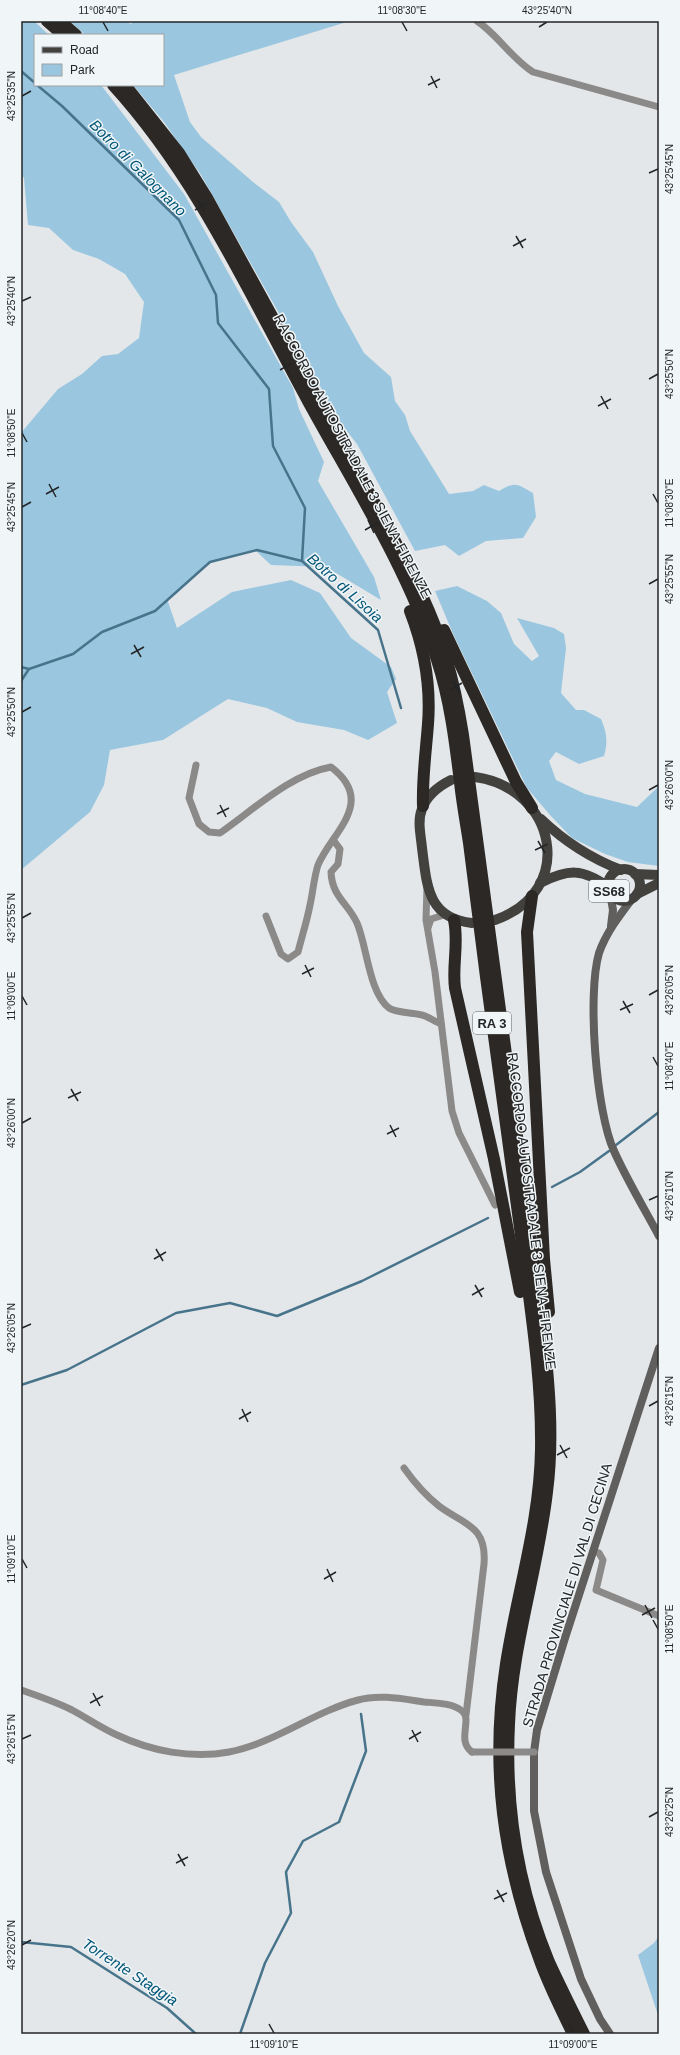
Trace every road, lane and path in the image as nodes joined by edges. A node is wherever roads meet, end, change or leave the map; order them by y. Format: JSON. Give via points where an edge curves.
{"nodes":[{"id":1,"x":47,"y":21,"type":"edge"},
{"id":2,"x":60,"y":21,"type":"edge"},
{"id":3,"x":477,"y":21,"type":"edge"},
{"id":4,"x":62,"y":34,"type":"edge"},
{"id":5,"x":75,"y":34,"type":"edge"},
{"id":6,"x":114,"y":86,"type":"edge"},
{"id":7,"x":127,"y":86,"type":"edge"},
{"id":8,"x":659,"y":107,"type":"edge"},
{"id":9,"x":305,"y":396,"type":"junction"},
{"id":10,"x":336,"y":432,"type":"junction"},
{"id":11,"x":196,"y":765,"type":"dead end"},
{"id":12,"x":475,"y":777,"type":"dead end"},
{"id":13,"x":452,"y":780,"type":"dead end"},
{"id":14,"x":423,"y":806,"type":"junction"},
{"id":15,"x":535,"y":812,"type":"junction"},
{"id":16,"x":334,"y":841,"type":"junction"},
{"id":17,"x":621,"y":870,"type":"junction"},
{"id":18,"x":635,"y":874,"type":"junction"},
{"id":19,"x":659,"y":875,"type":"edge"},
{"id":20,"x":540,"y":883,"type":"junction"},
{"id":21,"x":659,"y":883,"type":"edge"},
{"id":22,"x":427,"y":885,"type":"junction"},
{"id":23,"x":609,"y":890,"type":"junction"},
{"id":24,"x":532,"y":896,"type":"junction"},
{"id":25,"x":634,"y":896,"type":"junction"},
{"id":26,"x":266,"y":916,"type":"dead end"},
{"id":27,"x":449,"y":918,"type":"junction"},
{"id":28,"x":494,"y":920,"type":"dead end"},
{"id":29,"x":472,"y":923,"type":"dead end"},
{"id":30,"x":428,"y":928,"type":"junction"},
{"id":31,"x":610,"y":929,"type":"junction"},
{"id":32,"x":441,"y":1024,"type":"junction"},
{"id":33,"x":495,"y":1205,"type":"dead end"},
{"id":34,"x":659,"y":1236,"type":"edge"},
{"id":35,"x":659,"y":1348,"type":"edge"},
{"id":36,"x":404,"y":1468,"type":"dead end"},
{"id":37,"x":543,"y":1523,"type":"junction"},
{"id":38,"x":593,"y":1551,"type":"junction"},
{"id":39,"x":519,"y":1594,"type":"junction"},
{"id":40,"x":659,"y":1616,"type":"edge"},
{"id":41,"x":21,"y":1690,"type":"edge"},
{"id":42,"x":466,"y":1715,"type":"junction"},
{"id":43,"x":534,"y":1752,"type":"junction"},
{"id":44,"x":572,"y":2034,"type":"edge"},
{"id":45,"x":584,"y":2034,"type":"edge"},
{"id":46,"x":610,"y":2034,"type":"edge"}],
"edges":[{"from":1,"to":4,"type":"highway"},
{"from":2,"to":5,"type":"highway"},
{"from":3,"to":8,"type":"street","via":[[533,72]]},
{"from":6,"to":9,"type":"highway","name":"RACCORDO AUTOSTRADALE 3 SIENA-FIRENZE","number":"RA 3","via":[[163,147],[198,200]]},
{"from":7,"to":10,"type":"highway","name":"RACCORDO AUTOSTRADALE 3 SIENA-FIRENZE","number":"RA 3","via":[[179,153],[208,198]]},
{"from":9,"to":14,"type":"highway","via":[[311,421],[400,588],[421,645],[429,703]]},
{"from":9,"to":39,"type":"highway","name":"RACCORDO AUTOSTRADALE 3 SIENA-FIRENZE","number":"RA 3","via":[[376,525],[412,597],[439,667],[453,730],[540,1393],[539,1480]]},
{"from":10,"to":15,"type":"highway","via":[[351,446],[400,537],[516,782]]},
{"from":10,"to":37,"type":"highway","name":"RACCORDO AUTOSTRADALE 3 SIENA-FIRENZE","number":"RA 3","via":[[404,559],[429,613],[446,659],[459,710],[544,1335],[550,1411],[550,1455]]},
{"from":11,"to":16,"type":"street","via":[[188,798],[199,824],[209,832],[220,833],[292,782],[316,770],[331,767],[342,775],[350,792],[349,813]]},
{"from":12,"to":15,"type":"main road","via":[[509,787]]},
{"from":13,"to":14,"type":"main road","via":[[433,792]]},
{"from":14,"to":22,"type":"main road","via":[[420,825]]},
{"from":15,"to":17,"type":"main road","via":[[573,846]]},
{"from":15,"to":20,"type":"main road","via":[[547,842],[548,853],[547,865]]},
{"from":16,"to":26,"type":"street","via":[[318,865],[309,914],[298,952],[288,959],[281,954]]},
{"from":16,"to":32,"type":"street","via":[[340,849],[338,864],[330,872],[331,883],[356,922],[381,1000],[390,1009],[425,1016]]},
{"from":17,"to":18,"type":"main road","number":"SS68"},
{"from":17,"to":23,"type":"main road","number":"SS68","via":[[610,878]]},
{"from":18,"to":19,"type":"main road","number":"SS68"},
{"from":18,"to":25,"type":"main road","number":"SS68","via":[[640,883]]},
{"from":20,"to":23,"type":"main road","via":[[562,874],[578,872],[591,875]]},
{"from":20,"to":24,"type":"main road"},
{"from":21,"to":25,"type":"main road","number":"SS68"},
{"from":22,"to":27,"type":"main road","via":[[433,901]]},
{"from":22,"to":30,"type":"street","via":[[425,908]]},
{"from":23,"to":25,"type":"main road","number":"SS68","via":[[617,900],[627,901]]},
{"from":23,"to":31,"type":"main road","via":[[613,910]]},
{"from":24,"to":28,"type":"main road","via":[[512,912]]},
{"from":24,"to":37,"type":"highway","via":[[527,932],[544,1259],[557,1429],[554,1490]]},
{"from":25,"to":31,"type":"main road"},
{"from":27,"to":29,"type":"main road"},
{"from":27,"to":30,"type":"street","via":[[431,919]]},
{"from":27,"to":39,"type":"highway","via":[[456,935],[455,988],[517,1272],[533,1388],[535,1456],[517,1575]]},
{"from":30,"to":32,"type":"street"},
{"from":31,"to":34,"type":"main road","via":[[598,960],[593,996],[604,1123],[613,1150]]},
{"from":32,"to":33,"type":"street","via":[[455,1124]]},
{"from":35,"to":38,"type":"main road","name":"STRADA PROVINCIALE DI VAL DI CECINA"},
{"from":36,"to":42,"type":"street","via":[[418,1487],[433,1501],[474,1528],[484,1549]]},
{"from":37,"to":45,"type":"highway","name":"RACCORDO AUTOSTRADALE 3 SIENA-FIRENZE","number":"RA 3","via":[[513,1674],[509,1723],[510,1797],[516,1850],[528,1900],[549,1961]]},
{"from":38,"to":40,"type":"street","via":[[599,1553],[603,1560],[596,1590]]},
{"from":38,"to":43,"type":"main road","name":"STRADA PROVINCIALE DI VAL DI CECINA","via":[[542,1714]]},
{"from":39,"to":44,"type":"highway","name":"RACCORDO AUTOSTRADALE 3 SIENA-FIRENZE","number":"RA 3","via":[[505,1668],[500,1721],[502,1803],[506,1839],[520,1904],[541,1964]]},
{"from":41,"to":42,"type":"street","via":[[70,1709],[116,1735],[146,1747],[194,1754],[229,1752],[256,1744],[359,1700],[387,1697],[444,1704],[463,1711]]},
{"from":42,"to":43,"type":"street","bridge":true,"via":[[465,1742],[472,1752]]},
{"from":43,"to":46,"type":"main road","name":"STRADA PROVINCIALE DI VAL DI CECINA","via":[[534,1811],[546,1872],[581,1979]]}]}
